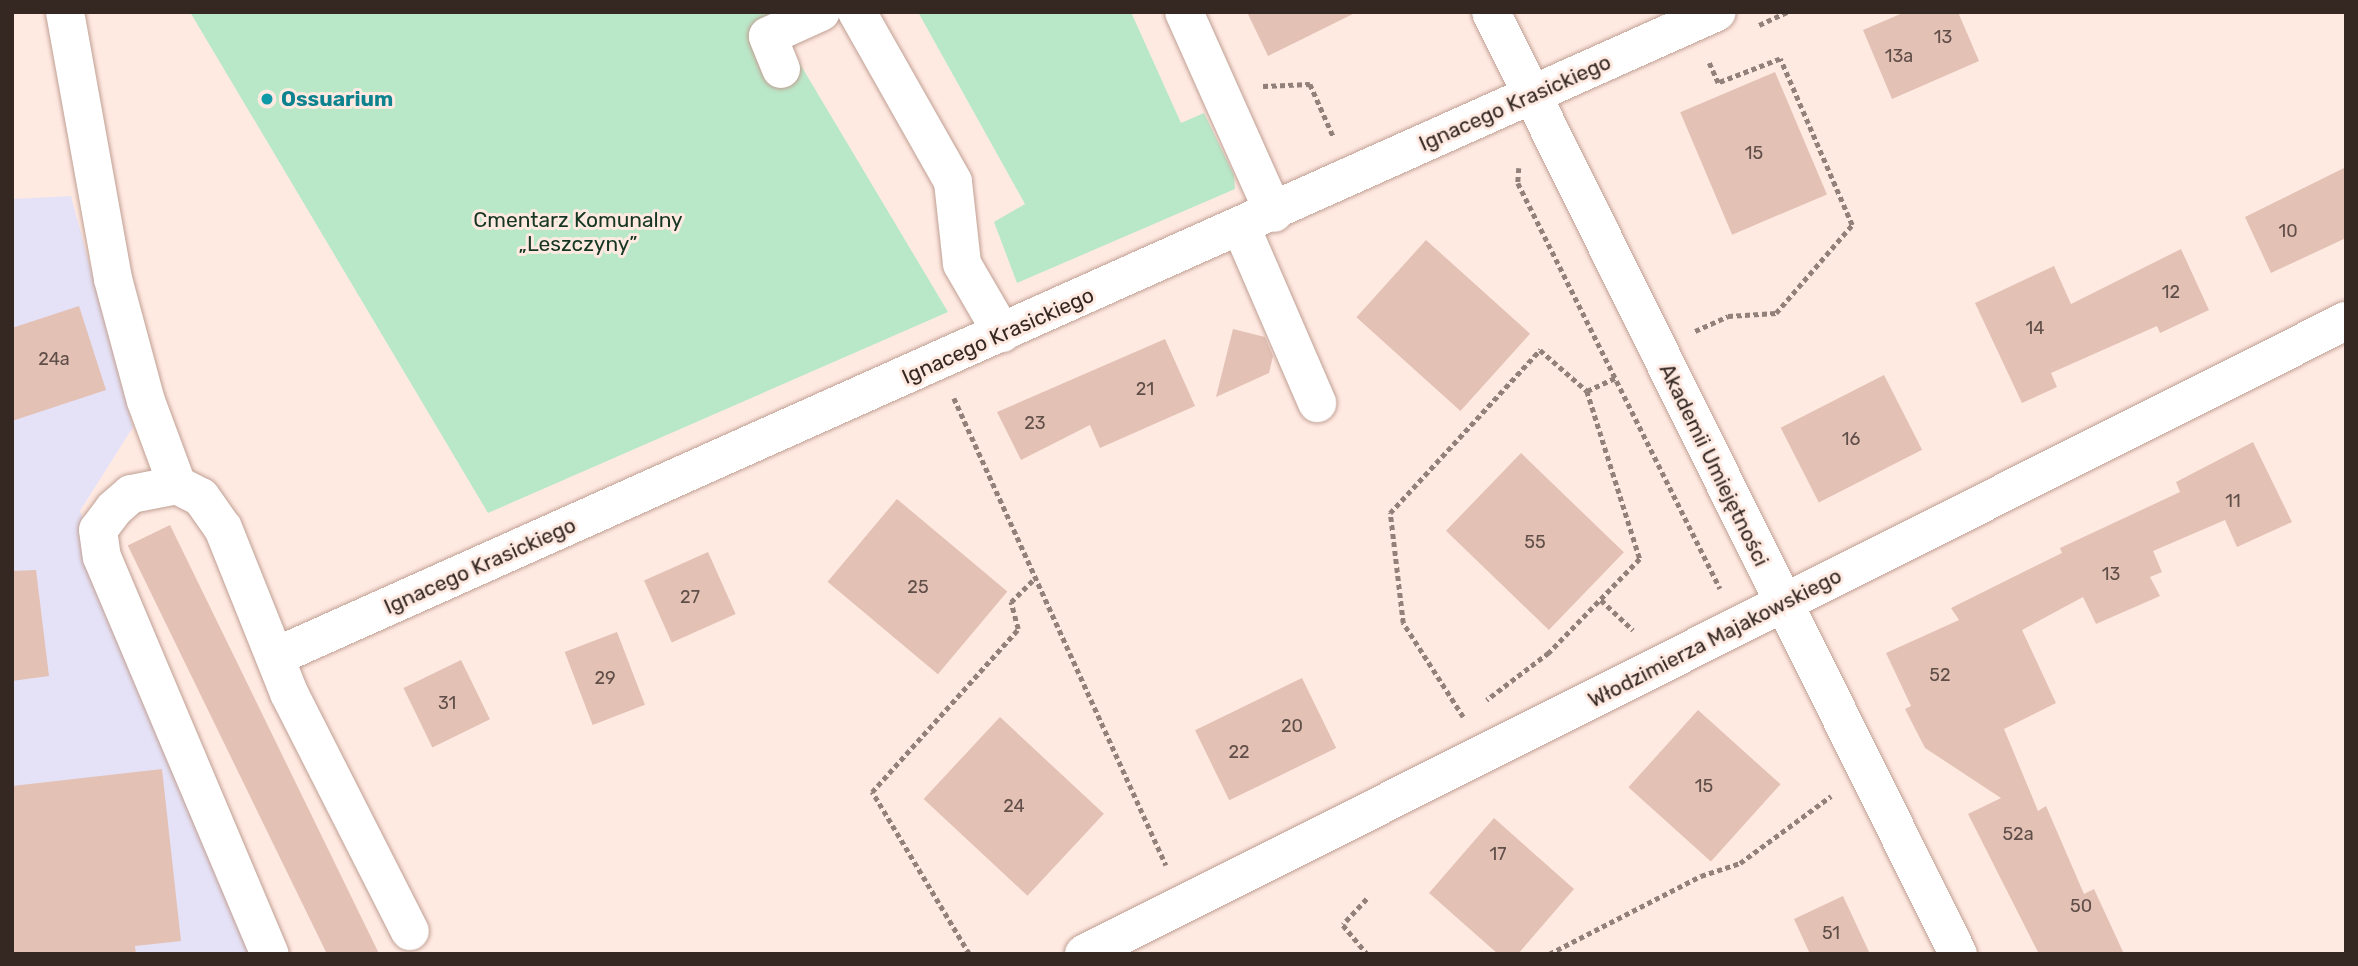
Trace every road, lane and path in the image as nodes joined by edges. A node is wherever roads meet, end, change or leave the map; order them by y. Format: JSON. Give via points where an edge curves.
{"nodes":[{"id":1,"x":65,"y":12,"type":"edge"},
{"id":2,"x":821,"y":12,"type":"edge"},
{"id":3,"x":857,"y":12,"type":"edge"},
{"id":4,"x":1184,"y":12,"type":"edge"},
{"id":5,"x":1491,"y":12,"type":"edge"},
{"id":6,"x":1717,"y":12,"type":"edge"},
{"id":7,"x":1702,"y":50,"type":"dead end"},
{"id":8,"x":781,"y":69,"type":"dead end"},
{"id":9,"x":1310,"y":84,"type":"dead end"},
{"id":10,"x":1516,"y":102,"type":"junction"},
{"id":11,"x":1352,"y":177,"type":"junction"},
{"id":12,"x":1257,"y":220,"type":"junction"},
{"id":13,"x":2346,"y":321,"type":"edge"},
{"id":14,"x":1002,"y":334,"type":"junction"},
{"id":15,"x":1684,"y":336,"type":"dead end"},
{"id":16,"x":938,"y":363,"type":"junction"},
{"id":17,"x":1615,"y":377,"type":"junction"},
{"id":18,"x":1587,"y":391,"type":"junction"},
{"id":19,"x":1317,"y":403,"type":"dead end"},
{"id":20,"x":177,"y":485,"type":"junction"},
{"id":21,"x":1036,"y":577,"type":"junction"},
{"id":22,"x":1601,"y":600,"type":"junction"},
{"id":23,"x":1770,"y":610,"type":"junction"},
{"id":24,"x":1637,"y":635,"type":"dead end"},
{"id":25,"x":277,"y":656,"type":"junction"},
{"id":26,"x":1483,"y":702,"type":"dead end"},
{"id":27,"x":1472,"y":709,"type":"dead end"},
{"id":28,"x":1462,"y":715,"type":"junction"},
{"id":29,"x":1486,"y":753,"type":"junction"},
{"id":30,"x":1843,"y":788,"type":"dead end"},
{"id":31,"x":1367,"y":899,"type":"dead end"},
{"id":32,"x":1184,"y":904,"type":"junction"},
{"id":33,"x":411,"y":932,"type":"dead end"},
{"id":34,"x":270,"y":954,"type":"edge"},
{"id":35,"x":969,"y":954,"type":"edge"},
{"id":36,"x":1084,"y":954,"type":"edge"},
{"id":37,"x":1367,"y":954,"type":"edge"},
{"id":38,"x":1549,"y":954,"type":"edge"},
{"id":39,"x":1958,"y":954,"type":"edge"}],
"edges":[{"from":1,"to":20,"type":"street","via":[[113,279],[146,401]]},
{"from":2,"to":8,"type":"street","via":[[768,36]]},
{"from":3,"to":14,"type":"street","via":[[953,182],[962,264]]},
{"from":4,"to":12,"type":"street"},
{"from":5,"to":10,"type":"street","name":"Akademii Umiejętności"},
{"from":6,"to":10,"type":"street","name":"Ignacego Krasickiego"},
{"from":7,"to":15,"type":"path","via":[[1718,83],[1780,60],[1852,225],[1776,313],[1728,316]]},
{"from":9,"to":11,"type":"path"},
{"from":10,"to":11,"type":"street","name":"Ignacego Krasickiego"},
{"from":10,"to":17,"type":"path","via":[[1518,183]]},
{"from":10,"to":23,"type":"street","name":"Akademii Umiejętności"},
{"from":11,"to":12,"type":"street","name":"Ignacego Krasickiego"},
{"from":12,"to":14,"type":"street","name":"Ignacego Krasickiego"},
{"from":12,"to":19,"type":"street"},
{"from":13,"to":23,"type":"street","name":"Włodzimierza Majakowskiego"},
{"from":14,"to":16,"type":"street","name":"Ignacego Krasickiego"},
{"from":16,"to":21,"type":"path"},
{"from":16,"to":25,"type":"street","name":"Ignacego Krasickiego"},
{"from":17,"to":18,"type":"path"},
{"from":17,"to":23,"type":"path","via":[[1727,601]]},
{"from":18,"to":22,"type":"path","via":[[1640,559]]},
{"from":18,"to":28,"type":"path","via":[[1540,350],[1390,513],[1403,623]]},
{"from":20,"to":25,"type":"street","via":[[201,497],[223,528]]},
{"from":20,"to":34,"type":"street","via":[[131,494],[114,509],[98,530],[102,557]]},
{"from":21,"to":32,"type":"path"},
{"from":21,"to":35,"type":"path","via":[[1011,602],[1018,629],[872,792]]},
{"from":22,"to":24,"type":"path"},
{"from":22,"to":26,"type":"path","via":[[1549,653]]},
{"from":23,"to":29,"type":"street","name":"Włodzimierza Majakowskiego"},
{"from":23,"to":39,"type":"street","name":"Akademii Umiejętności"},
{"from":25,"to":33,"type":"street","via":[[289,693]]},
{"from":27,"to":28,"type":"path"},
{"from":28,"to":29,"type":"path"},
{"from":29,"to":32,"type":"street","name":"Włodzimierza Majakowskiego"},
{"from":30,"to":38,"type":"path","via":[[1740,863],[1701,876]]},
{"from":31,"to":37,"type":"path","via":[[1343,925]]},
{"from":32,"to":36,"type":"street","name":"Włodzimierza Majakowskiego"}]}
